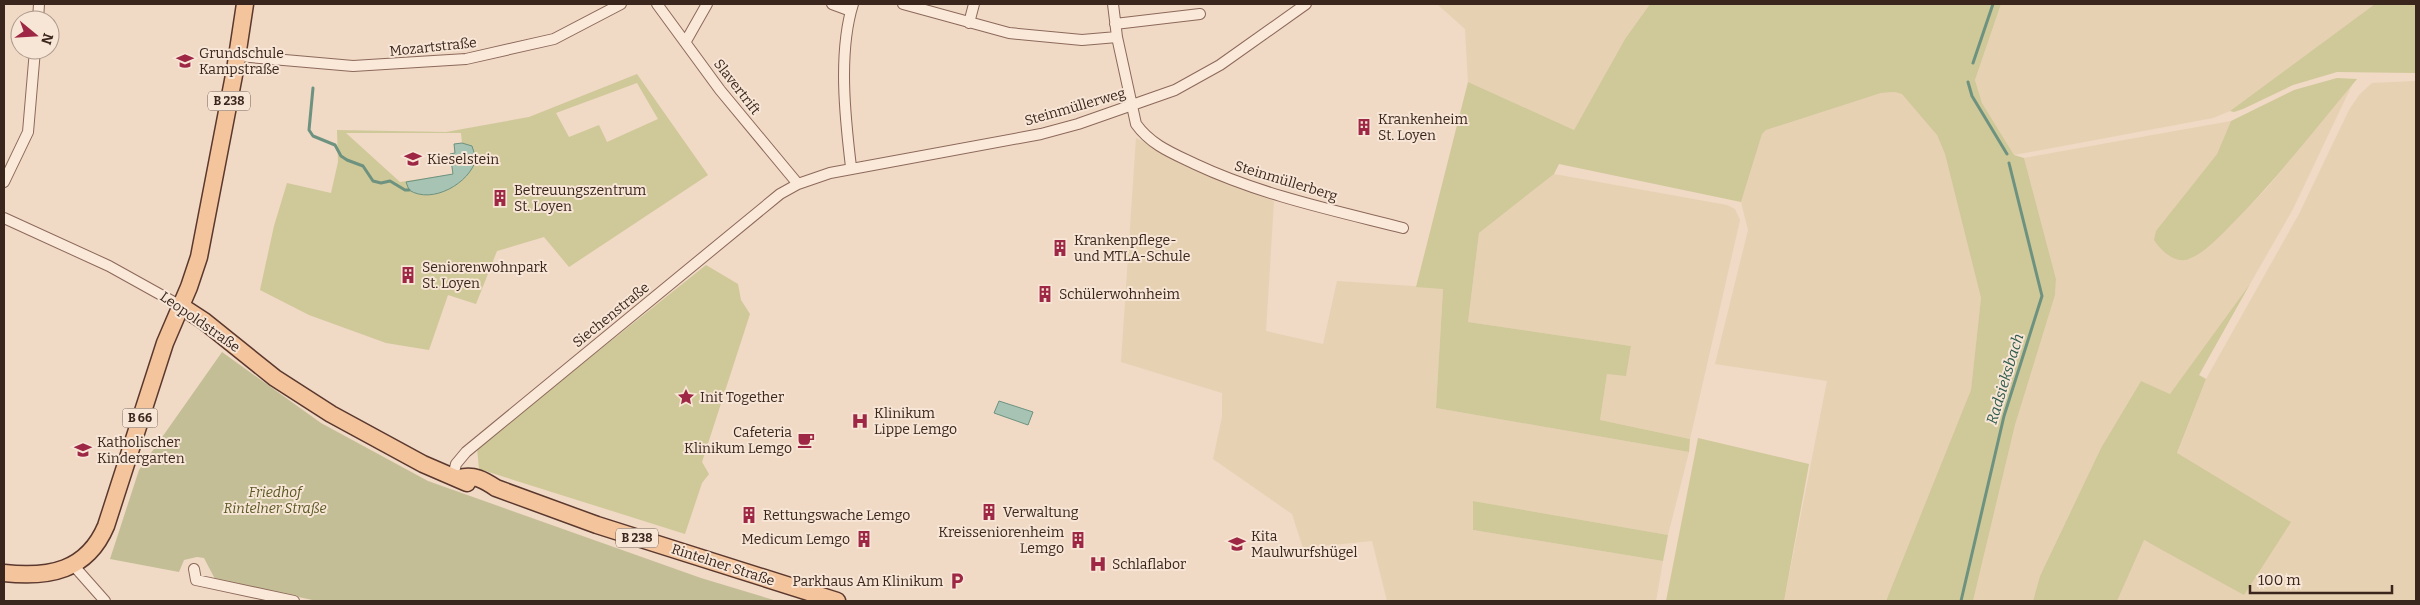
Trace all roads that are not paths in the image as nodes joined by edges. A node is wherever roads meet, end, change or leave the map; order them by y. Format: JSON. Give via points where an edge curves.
{"nodes":[{"id":1,"x":245,"y":4,"type":"edge"},
{"id":2,"x":621,"y":4,"type":"edge"},
{"id":3,"x":657,"y":4,"type":"edge"},
{"id":4,"x":707,"y":4,"type":"edge"},
{"id":5,"x":832,"y":4,"type":"edge"},
{"id":6,"x":903,"y":4,"type":"edge"},
{"id":7,"x":974,"y":4,"type":"edge"},
{"id":8,"x":1113,"y":4,"type":"edge"},
{"id":9,"x":1306,"y":4,"type":"edge"},
{"id":10,"x":852,"y":7,"type":"edge"},
{"id":11,"x":1200,"y":14,"type":"dead end"},
{"id":12,"x":969,"y":23,"type":"junction"},
{"id":13,"x":1115,"y":24,"type":"junction"},
{"id":14,"x":1117,"y":37,"type":"junction"},
{"id":15,"x":686,"y":41,"type":"junction"},
{"id":16,"x":238,"y":56,"type":"junction"},
{"id":17,"x":34,"y":60,"type":"edge"},
{"id":18,"x":1132,"y":105,"type":"junction"},
{"id":19,"x":851,"y":167,"type":"junction"},
{"id":20,"x":4,"y":182,"type":"edge"},
{"id":21,"x":798,"y":184,"type":"junction"},
{"id":22,"x":4,"y":218,"type":"edge"},
{"id":23,"x":1403,"y":228,"type":"dead end"},
{"id":24,"x":181,"y":306,"type":"junction"},
{"id":25,"x":386,"y":445,"type":"joint"},
{"id":26,"x":456,"y":477,"type":"junction"},
{"id":27,"x":74,"y":566,"type":"junction"},
{"id":28,"x":194,"y":569,"type":"dead end"},
{"id":29,"x":4,"y":573,"type":"edge"},
{"id":30,"x":105,"y":601,"type":"edge"},
{"id":31,"x":294,"y":601,"type":"edge"},
{"id":32,"x":837,"y":601,"type":"edge"}],
"edges":[{"from":1,"to":16,"type":"main road","number":"B 238"},
{"from":2,"to":16,"type":"street","name":"Mozartstraße","via":[[554,39],[466,59],[352,66]]},
{"from":3,"to":15,"type":"street","name":"Slavertrift"},
{"from":4,"to":15,"type":"street"},
{"from":5,"to":10,"type":"street"},
{"from":6,"to":12,"type":"street"},
{"from":7,"to":12,"type":"street"},
{"from":8,"to":13,"type":"street","name":"Steinmüllerberg"},
{"from":9,"to":18,"type":"street","name":"Steinmüllerweg","via":[[1214,68],[1175,90]]},
{"from":10,"to":19,"type":"street","via":[[844,106]]},
{"from":11,"to":13,"type":"street"},
{"from":12,"to":14,"type":"street","via":[[1009,33],[1082,40]]},
{"from":13,"to":14,"type":"street","name":"Steinmüllerberg"},
{"from":14,"to":18,"type":"street","name":"Steinmüllerberg"},
{"from":15,"to":21,"type":"street","name":"Slavertrift","via":[[720,90]]},
{"from":16,"to":24,"type":"main road","number":"B 238","via":[[205,232]]},
{"from":17,"to":20,"type":"street","via":[[28,132]]},
{"from":18,"to":19,"type":"street","name":"Steinmüllerweg","via":[[1041,134]]},
{"from":18,"to":23,"type":"street","name":"Steinmüllerberg","via":[[1136,124],[1144,135],[1169,153],[1280,197]]},
{"from":19,"to":21,"type":"street","name":"Steinmüllerweg"},
{"from":21,"to":26,"type":"street","name":"Siechenstraße","via":[[780,194],[481,439],[456,464]]},
{"from":22,"to":24,"type":"street","name":"Leopoldstraße","via":[[109,266]]},
{"from":24,"to":25,"type":"main road","name":"Leopoldstraße","number":"B 238","via":[[275,378]]},
{"from":24,"to":27,"type":"main road","number":"B 66","via":[[165,342],[113,508],[97,546]]},
{"from":25,"to":26,"type":"main road","name":"Rintelner Straße","number":"B 238"},
{"from":26,"to":32,"type":"main road","name":"Rintelner Straße","number":"B 238","via":[[478,478],[496,488],[606,528]]},
{"from":27,"to":29,"type":"main road","number":"B 66","via":[[42,573]]},
{"from":27,"to":30,"type":"street"},
{"from":28,"to":31,"type":"street","via":[[196,580]]}]}
